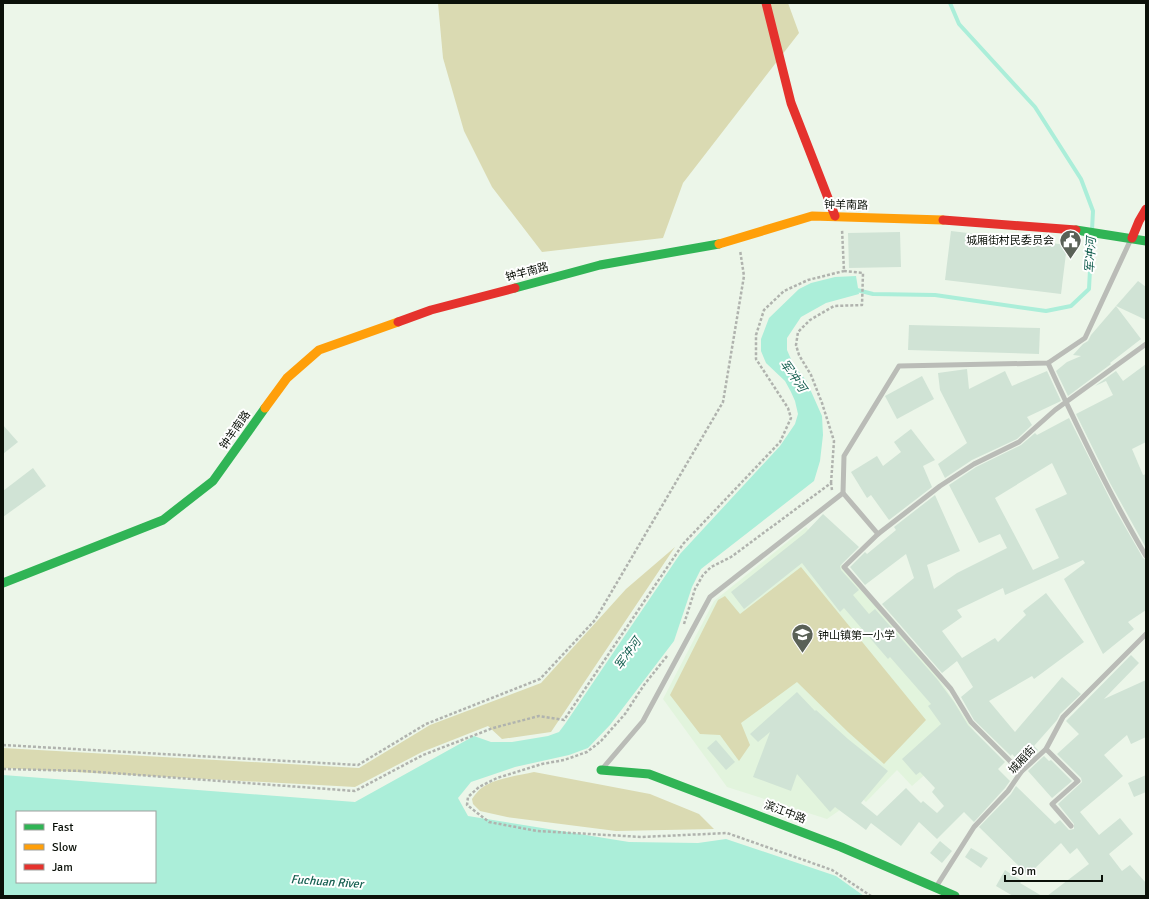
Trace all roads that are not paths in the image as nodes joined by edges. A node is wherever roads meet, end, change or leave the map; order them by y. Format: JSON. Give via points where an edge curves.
{"nodes":[{"id":1,"x":766,"y":3,"type":"edge"},
{"id":2,"x":1146,"y":209,"type":"edge"},
{"id":3,"x":838,"y":216,"type":"junction"},
{"id":4,"x":1132,"y":238,"type":"junction"},
{"id":5,"x":1146,"y":241,"type":"edge"},
{"id":6,"x":1146,"y":344,"type":"edge"},
{"id":7,"x":1048,"y":363,"type":"junction"},
{"id":8,"x":1066,"y":402,"type":"junction"},
{"id":9,"x":843,"y":493,"type":"junction"},
{"id":10,"x":878,"y":534,"type":"junction"},
{"id":11,"x":1146,"y":556,"type":"edge"},
{"id":12,"x":3,"y":583,"type":"edge"},
{"id":13,"x":1146,"y":634,"type":"edge"},
{"id":14,"x":1046,"y":749,"type":"junction"},
{"id":15,"x":601,"y":770,"type":"joint"},
{"id":16,"x":1021,"y":772,"type":"junction"},
{"id":17,"x":1071,"y":826,"type":"dead end"},
{"id":18,"x":936,"y":888,"type":"junction"},
{"id":19,"x":955,"y":896,"type":"edge"}],
"edges":[{"from":1,"to":3,"type":"main road","via":[[791,103]]},
{"from":2,"to":4,"type":"main road"},
{"from":3,"to":4,"type":"main road","name":"钟羊南路","via":[[929,218],[1070,229]]},
{"from":3,"to":12,"type":"main road","name":"钟羊南路","via":[[812,216],[712,246],[600,265],[431,310],[319,350],[287,378],[213,482],[163,520]]},
{"from":4,"to":5,"type":"main road","name":"钟羊南路"},
{"from":4,"to":7,"type":"lane","via":[[1085,338]]},
{"from":6,"to":8,"type":"lane"},
{"from":7,"to":8,"type":"lane"},
{"from":7,"to":9,"type":"lane","via":[[899,366],[844,456]]},
{"from":8,"to":10,"type":"lane","via":[[1019,442],[974,464],[945,482]]},
{"from":8,"to":11,"type":"lane","via":[[1125,520]]},
{"from":9,"to":10,"type":"lane"},
{"from":9,"to":15,"type":"lane","via":[[710,597],[643,721]]},
{"from":10,"to":16,"type":"lane","via":[[844,567],[951,689],[971,722]]},
{"from":13,"to":14,"type":"lane","name":"城厢街","via":[[1063,717]]},
{"from":14,"to":16,"type":"lane","name":"城厢街"},
{"from":14,"to":17,"type":"lane","via":[[1078,780],[1052,804]]},
{"from":15,"to":18,"type":"main road","name":"滨江中路","via":[[649,774],[841,847]]},
{"from":16,"to":18,"type":"lane","name":"城厢街","via":[[1008,791],[974,826]]},
{"from":18,"to":19,"type":"main road","name":"滨江中路"}]}
